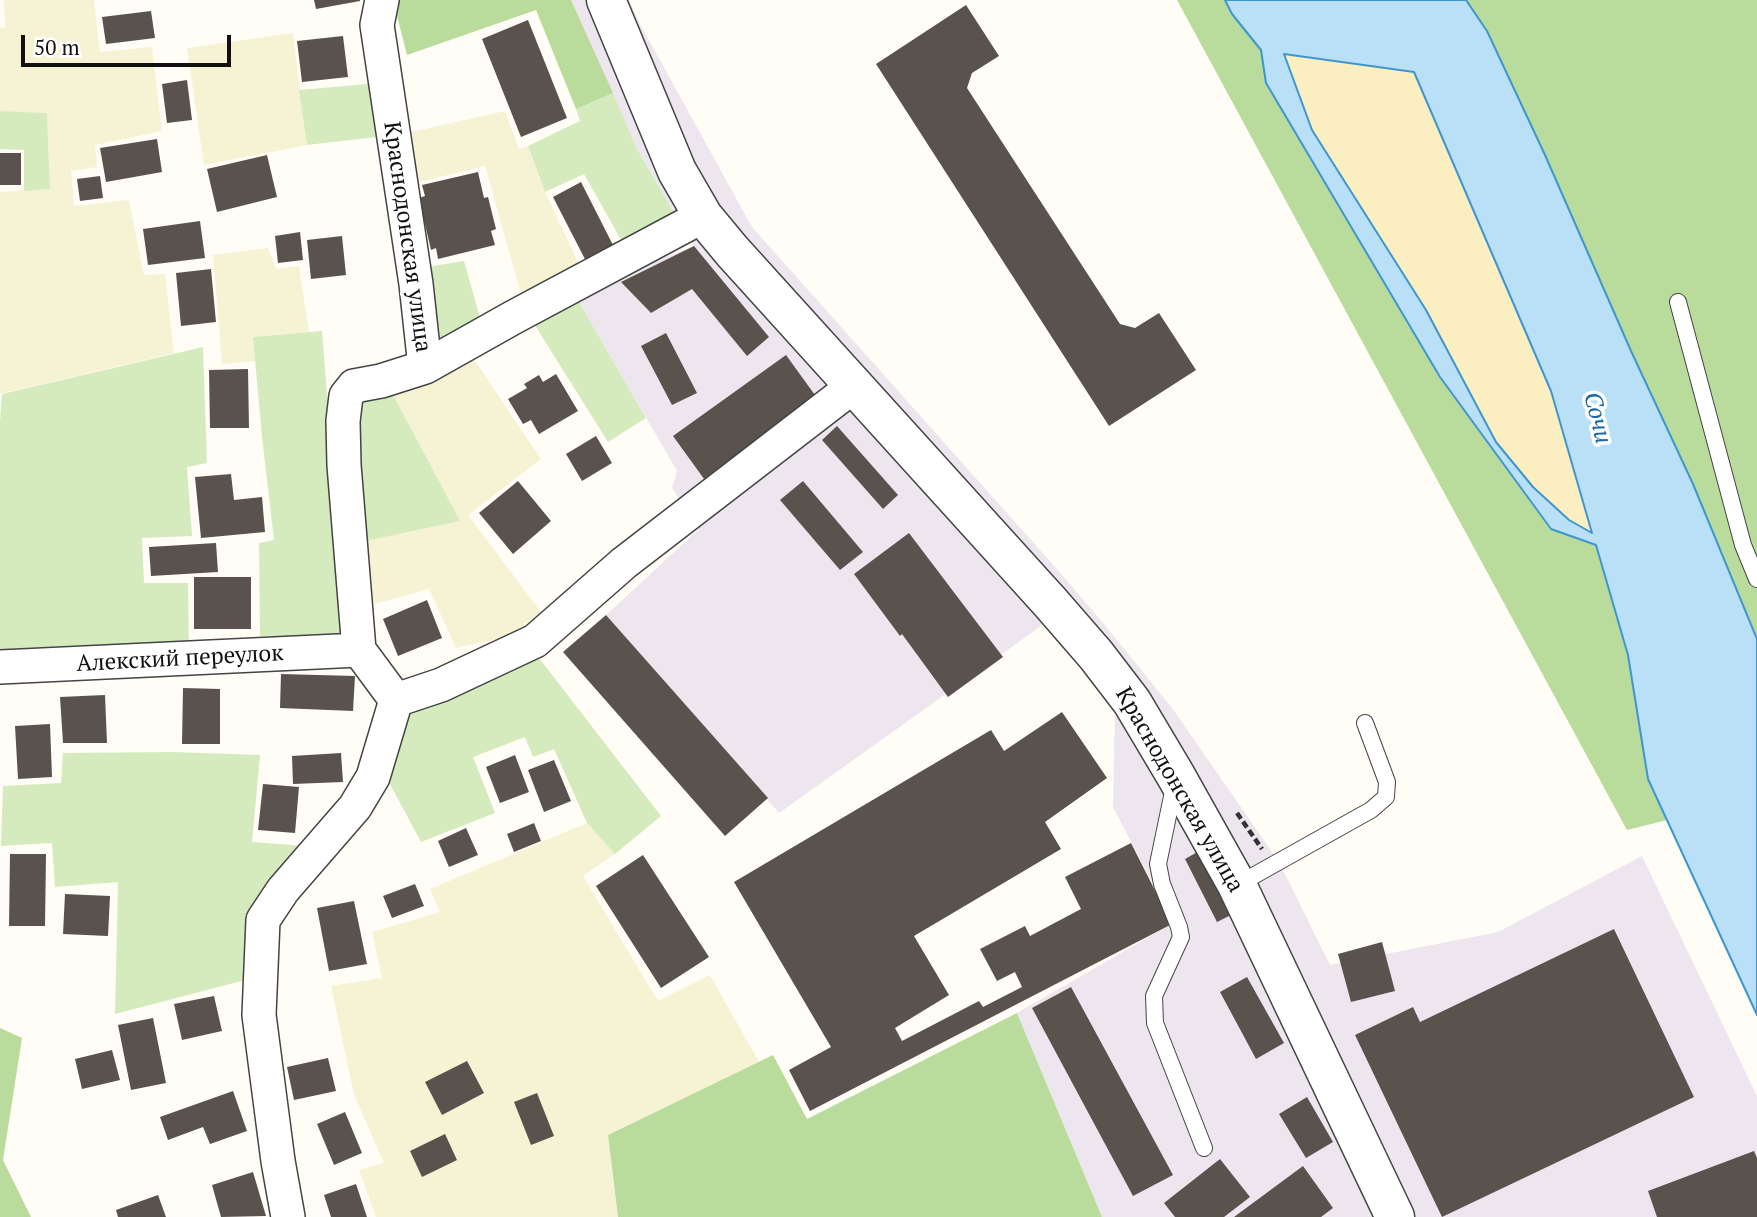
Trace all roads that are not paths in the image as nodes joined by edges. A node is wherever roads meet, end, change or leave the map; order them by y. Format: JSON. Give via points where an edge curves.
{"nodes":[{"id":1,"x":382,"y":0,"type":"edge"},
{"id":2,"x":606,"y":0,"type":"edge"},
{"id":3,"x":703,"y":216,"type":"junction"},
{"id":4,"x":1678,"y":302,"type":"dead end"},
{"id":5,"x":425,"y":367,"type":"junction"},
{"id":6,"x":855,"y":385,"type":"junction"},
{"id":7,"x":1757,"y":579,"type":"edge"},
{"id":8,"x":359,"y":650,"type":"junction"},
{"id":9,"x":0,"y":667,"type":"edge"},
{"id":10,"x":396,"y":700,"type":"junction"},
{"id":11,"x":1365,"y":723,"type":"dead end"},
{"id":12,"x":1177,"y":776,"type":"junction"},
{"id":13,"x":1237,"y":885,"type":"junction"},
{"id":14,"x":1204,"y":1149,"type":"dead end"},
{"id":15,"x":288,"y":1217,"type":"edge"},
{"id":16,"x":1395,"y":1217,"type":"edge"}],
"edges":[{"from":1,"to":5,"type":"street","name":"Краснодонская улица","via":[[377,25]]},
{"from":2,"to":3,"type":"street","name":"Краснодонская улица","via":[[677,170]]},
{"from":3,"to":5,"type":"street"},
{"from":3,"to":6,"type":"street","name":"Краснодонская улица"},
{"from":4,"to":7,"type":"lane","via":[[1743,545]]},
{"from":5,"to":8,"type":"street","name":"Краснодонская улица","via":[[354,386],[346,396],[344,465]]},
{"from":6,"to":10,"type":"street","via":[[624,563],[535,641],[441,685]]},
{"from":6,"to":12,"type":"street","name":"Краснодонская улица","via":[[1096,655],[1132,702]]},
{"from":8,"to":9,"type":"street","name":"Алекский переулок"},
{"from":8,"to":10,"type":"street"},
{"from":10,"to":15,"type":"street","via":[[373,776],[355,807],[263,920],[259,1015]]},
{"from":11,"to":13,"type":"lane","via":[[1387,782],[1386,797],[1371,810]]},
{"from":12,"to":13,"type":"street","name":"Краснодонская улица"},
{"from":12,"to":14,"type":"lane","via":[[1158,864],[1181,937],[1154,996],[1153,1009]]},
{"from":13,"to":16,"type":"street","name":"Краснодонская улица"}]}
